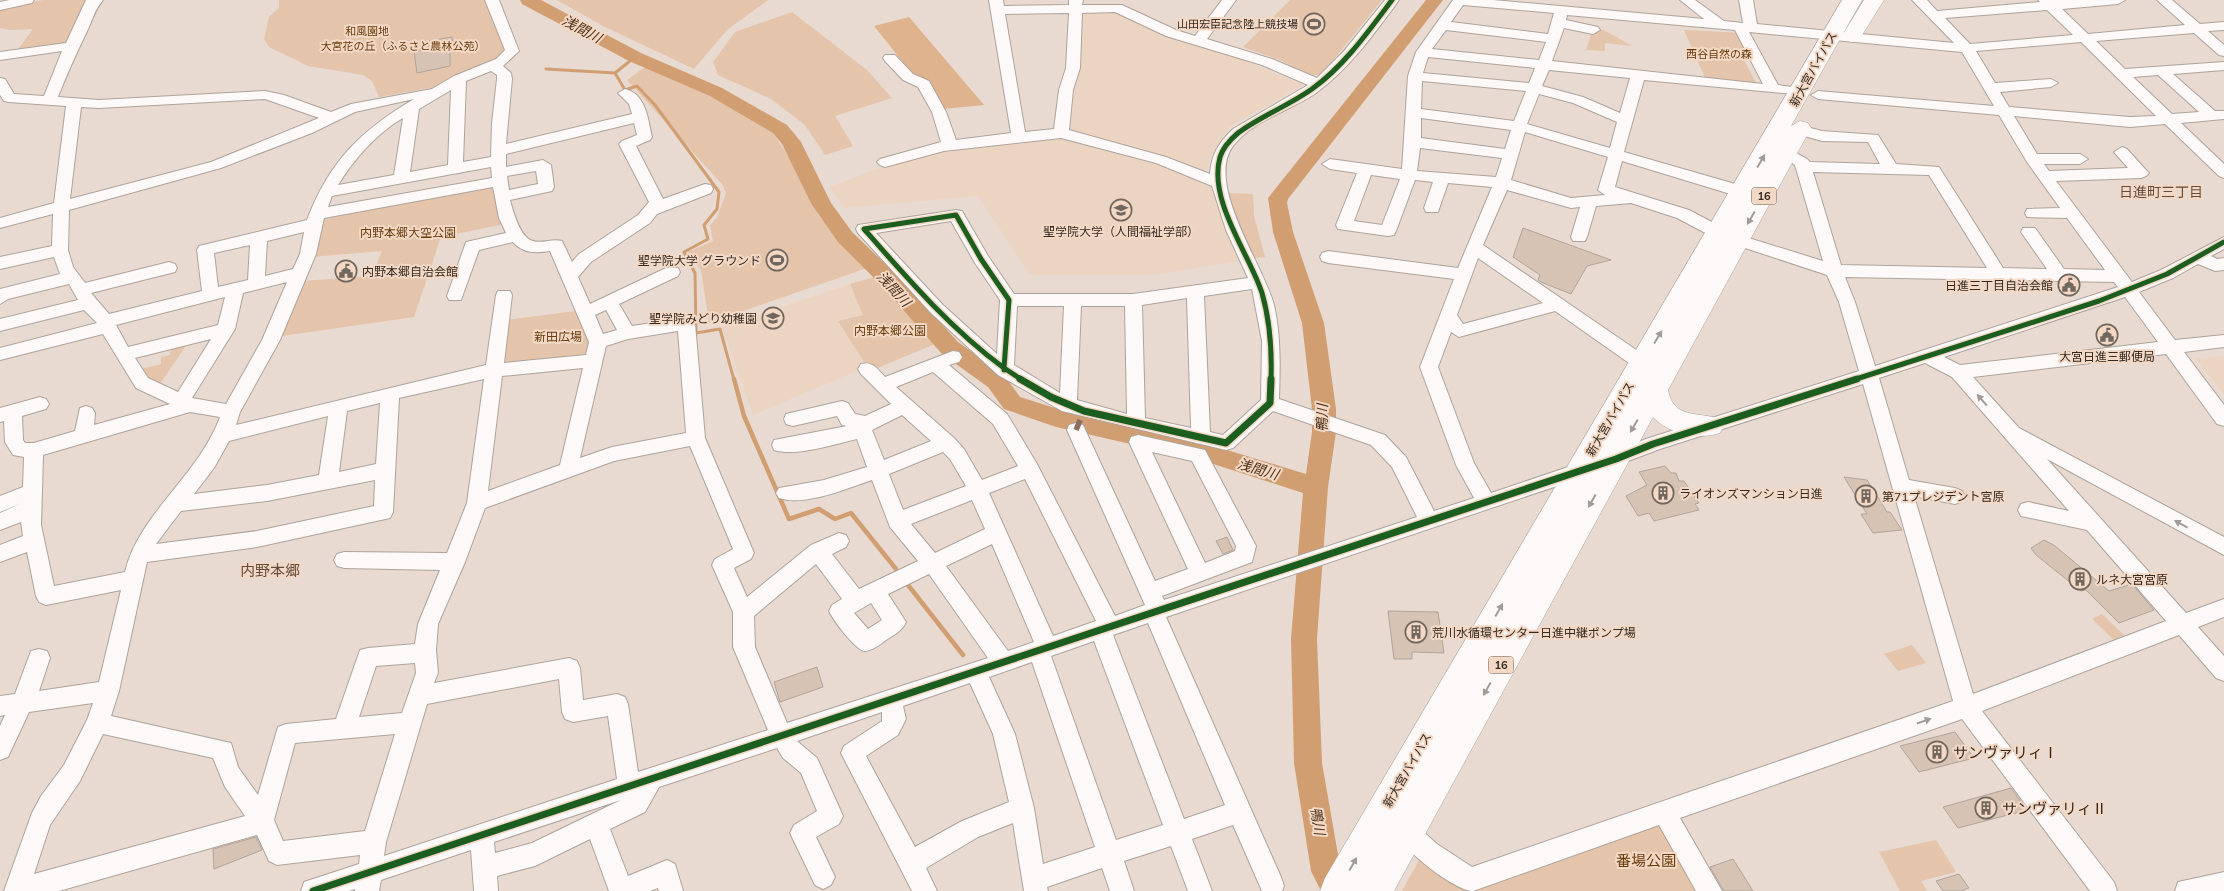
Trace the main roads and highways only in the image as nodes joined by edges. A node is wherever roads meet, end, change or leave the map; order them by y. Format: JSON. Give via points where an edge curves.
{"nodes":[{"id":1,"x":1852,"y":0,"type":"edge"},
{"id":2,"x":1874,"y":0,"type":"edge"},
{"id":3,"x":1841,"y":37,"type":"junction"},
{"id":4,"x":1809,"y":94,"type":"junction"},
{"id":5,"x":1729,"y":236,"type":"junction"},
{"id":6,"x":1655,"y":390,"type":"junction"},
{"id":7,"x":1710,"y":426,"type":"road end"},
{"id":8,"x":1380,"y":881,"type":"edge"},
{"id":9,"x":1338,"y":891,"type":"edge"}],
"edges":[{"from":1,"to":3,"type":"highway","name":"新大宮バイパス","number":"16"},
{"from":2,"to":3,"type":"highway","name":"新大宮バイパス","number":"16"},
{"from":3,"to":4,"type":"highway","name":"新大宮バイパス","number":"16"},
{"from":5,"to":4,"type":"highway","name":"新大宮バイパス","number":"16","one_way":true,"via":[[1743,192]]},
{"from":4,"to":5,"type":"highway","name":"新大宮バイパス","number":"16","one_way":true,"via":[[1795,160]]},
{"from":5,"to":6,"type":"highway","name":"新大宮バイパス","number":"16"},
{"from":9,"to":5,"type":"highway","name":"新大宮バイパス","number":"16","one_way":true,"via":[[1642,363]]},
{"from":6,"to":7,"type":"highway","via":[[1657,403],[1666,415],[1689,426]]},
{"from":6,"to":8,"type":"highway","name":"新大宮バイパス","number":"16","one_way":true}]}
